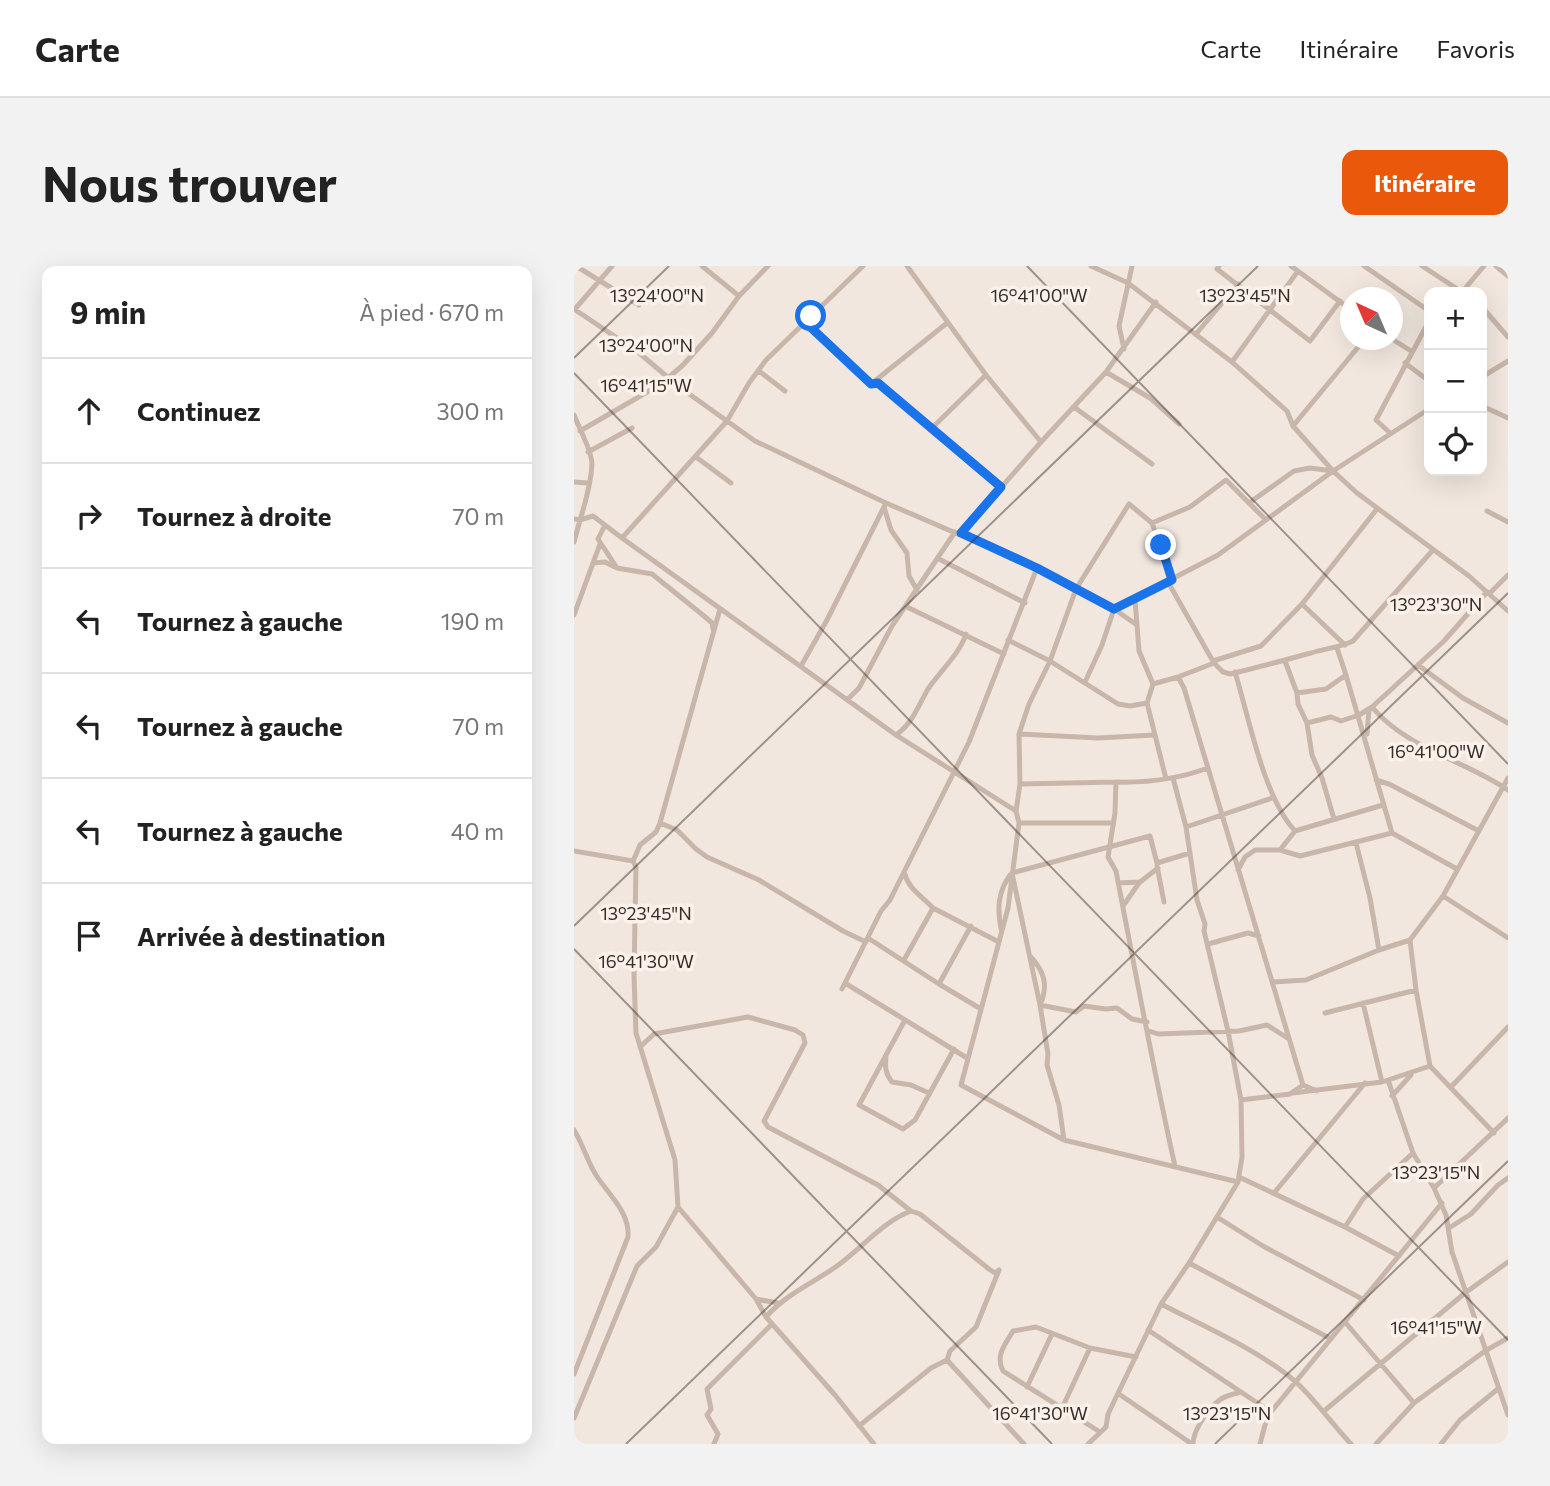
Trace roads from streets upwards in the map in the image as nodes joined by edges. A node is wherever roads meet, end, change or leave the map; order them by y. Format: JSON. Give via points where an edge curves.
{"nodes":[{"id":1,"x":576,"y":266,"type":"edge"},
{"id":2,"x":612,"y":266,"type":"edge"},
{"id":3,"x":702,"y":266,"type":"edge"},
{"id":4,"x":768,"y":266,"type":"edge"},
{"id":5,"x":863,"y":266,"type":"edge"},
{"id":6,"x":907,"y":266,"type":"edge"},
{"id":7,"x":1091,"y":266,"type":"edge"},
{"id":8,"x":1132,"y":266,"type":"edge"},
{"id":9,"x":1219,"y":266,"type":"edge"},
{"id":10,"x":1291,"y":266,"type":"edge"},
{"id":11,"x":1364,"y":266,"type":"edge"},
{"id":12,"x":1422,"y":266,"type":"edge"},
{"id":13,"x":1484,"y":266,"type":"edge"},
{"id":14,"x":1496,"y":266,"type":"edge"},
{"id":15,"x":1298,"y":271,"type":"junction"},
{"id":16,"x":1508,"y":276,"type":"edge"},
{"id":17,"x":599,"y":279,"type":"junction"},
{"id":18,"x":1128,"y":283,"type":"junction"},
{"id":19,"x":1238,"y":284,"type":"junction"},
{"id":20,"x":1451,"y":285,"type":"joint"},
{"id":21,"x":1454,"y":287,"type":"edge"},
{"id":22,"x":1466,"y":287,"type":"edge"},
{"id":23,"x":739,"y":296,"type":"junction"},
{"id":24,"x":1340,"y":301,"type":"joint"},
{"id":25,"x":1156,"y":303,"type":"junction"},
{"id":26,"x":639,"y":305,"type":"dead end"},
{"id":27,"x":1424,"y":308,"type":"edge"},
{"id":28,"x":574,"y":309,"type":"edge"},
{"id":29,"x":1270,"y":310,"type":"junction"},
{"id":30,"x":1487,"y":313,"type":"edge"},
{"id":31,"x":805,"y":322,"type":"junction"},
{"id":32,"x":947,"y":323,"type":"junction"},
{"id":33,"x":1424,"y":329,"type":"edge"},
{"id":34,"x":1196,"y":334,"type":"junction"},
{"id":35,"x":1507,"y":335,"type":"edge"},
{"id":36,"x":1403,"y":346,"type":"edge"},
{"id":37,"x":1124,"y":349,"type":"junction"},
{"id":38,"x":1356,"y":350,"type":"edge"},
{"id":39,"x":1411,"y":351,"type":"junction"},
{"id":40,"x":1508,"y":361,"type":"edge"},
{"id":41,"x":1233,"y":362,"type":"junction"},
{"id":42,"x":1405,"y":363,"type":"junction"},
{"id":43,"x":759,"y":371,"type":"junction"},
{"id":44,"x":1106,"y":372,"type":"junction"},
{"id":45,"x":1487,"y":374,"type":"edge"},
{"id":46,"x":986,"y":375,"type":"junction"},
{"id":47,"x":1424,"y":378,"type":"edge"},
{"id":48,"x":668,"y":379,"type":"junction"},
{"id":49,"x":871,"y":384,"type":"junction"},
{"id":50,"x":785,"y":391,"type":"dead end"},
{"id":51,"x":1074,"y":407,"type":"junction"},
{"id":52,"x":1487,"y":408,"type":"edge"},
{"id":53,"x":1287,"y":411,"type":"junction"},
{"id":54,"x":1424,"y":412,"type":"edge"},
{"id":55,"x":574,"y":415,"type":"edge"},
{"id":56,"x":1301,"y":416,"type":"junction"},
{"id":57,"x":1508,"y":418,"type":"edge"},
{"id":58,"x":727,"y":421,"type":"junction"},
{"id":59,"x":1179,"y":424,"type":"dead end"},
{"id":60,"x":1293,"y":426,"type":"junction"},
{"id":61,"x":632,"y":428,"type":"dead end"},
{"id":62,"x":932,"y":428,"type":"junction"},
{"id":63,"x":580,"y":431,"type":"junction"},
{"id":64,"x":1390,"y":433,"type":"junction"},
{"id":65,"x":1041,"y":442,"type":"junction"},
{"id":66,"x":588,"y":452,"type":"junction"},
{"id":67,"x":696,"y":457,"type":"junction"},
{"id":68,"x":1152,"y":464,"type":"dead end"},
{"id":69,"x":1332,"y":471,"type":"junction"},
{"id":70,"x":574,"y":482,"type":"edge"},
{"id":71,"x":588,"y":482,"type":"junction"},
{"id":72,"x":731,"y":483,"type":"dead end"},
{"id":73,"x":1001,"y":487,"type":"junction"},
{"id":74,"x":1249,"y":503,"type":"junction"},
{"id":75,"x":885,"y":505,"type":"junction"},
{"id":76,"x":1377,"y":509,"type":"junction"},
{"id":77,"x":1487,"y":511,"type":"dead end"},
{"id":78,"x":577,"y":519,"type":"edge"},
{"id":79,"x":1266,"y":520,"type":"junction"},
{"id":80,"x":1508,"y":522,"type":"edge"},
{"id":81,"x":1152,"y":523,"type":"junction"},
{"id":82,"x":605,"y":525,"type":"junction"},
{"id":83,"x":958,"y":533,"type":"junction"},
{"id":84,"x":622,"y":538,"type":"junction"},
{"id":85,"x":574,"y":542,"type":"edge"},
{"id":86,"x":600,"y":544,"type":"junction"},
{"id":87,"x":1432,"y":551,"type":"junction"},
{"id":88,"x":939,"y":559,"type":"junction"},
{"id":89,"x":594,"y":563,"type":"junction"},
{"id":90,"x":617,"y":568,"type":"junction"},
{"id":91,"x":1037,"y":568,"type":"junction"},
{"id":92,"x":1508,"y":575,"type":"edge"},
{"id":93,"x":1170,"y":581,"type":"junction"},
{"id":94,"x":1076,"y":589,"type":"junction"},
{"id":95,"x":917,"y":590,"type":"junction"},
{"id":96,"x":1488,"y":593,"type":"junction"},
{"id":97,"x":1135,"y":599,"type":"junction"},
{"id":98,"x":1026,"y":603,"type":"junction"},
{"id":99,"x":1302,"y":604,"type":"junction"},
{"id":100,"x":907,"y":607,"type":"junction"},
{"id":101,"x":720,"y":609,"type":"junction"},
{"id":102,"x":1114,"y":609,"type":"junction"},
{"id":103,"x":1508,"y":611,"type":"edge"},
{"id":104,"x":574,"y":615,"type":"edge"},
{"id":105,"x":1138,"y":625,"type":"junction"},
{"id":106,"x":714,"y":632,"type":"junction"},
{"id":107,"x":966,"y":634,"type":"junction"},
{"id":108,"x":1008,"y":640,"type":"junction"},
{"id":109,"x":1345,"y":645,"type":"junction"},
{"id":110,"x":1337,"y":648,"type":"junction"},
{"id":111,"x":1004,"y":653,"type":"junction"},
{"id":112,"x":1050,"y":661,"type":"junction"},
{"id":113,"x":1285,"y":661,"type":"junction"},
{"id":114,"x":1213,"y":662,"type":"junction"},
{"id":115,"x":1418,"y":665,"type":"junction"},
{"id":116,"x":801,"y":666,"type":"junction"},
{"id":117,"x":1235,"y":672,"type":"junction"},
{"id":118,"x":1346,"y":675,"type":"junction"},
{"id":119,"x":1178,"y":677,"type":"junction"},
{"id":120,"x":1085,"y":682,"type":"junction"},
{"id":121,"x":1153,"y":684,"type":"junction"},
{"id":122,"x":1297,"y":692,"type":"junction"},
{"id":123,"x":848,"y":699,"type":"junction"},
{"id":124,"x":1147,"y":703,"type":"junction"},
{"id":125,"x":1370,"y":708,"type":"junction"},
{"id":126,"x":1359,"y":715,"type":"junction"},
{"id":127,"x":1307,"y":723,"type":"junction"},
{"id":128,"x":1508,"y":723,"type":"edge"},
{"id":129,"x":1019,"y":734,"type":"junction"},
{"id":130,"x":896,"y":735,"type":"junction"},
{"id":131,"x":1154,"y":735,"type":"junction"},
{"id":132,"x":1367,"y":745,"type":"junction"},
{"id":133,"x":1208,"y":768,"type":"junction"},
{"id":134,"x":953,"y":773,"type":"junction"},
{"id":135,"x":1169,"y":778,"type":"junction"},
{"id":136,"x":1508,"y":778,"type":"edge"},
{"id":137,"x":1377,"y":780,"type":"junction"},
{"id":138,"x":1116,"y":782,"type":"junction"},
{"id":139,"x":1020,"y":784,"type":"junction"},
{"id":140,"x":1506,"y":788,"type":"edge"},
{"id":141,"x":1272,"y":798,"type":"junction"},
{"id":142,"x":1383,"y":805,"type":"junction"},
{"id":143,"x":1016,"y":811,"type":"junction"},
{"id":144,"x":1222,"y":816,"type":"junction"},
{"id":145,"x":1334,"y":819,"type":"junction"},
{"id":146,"x":1018,"y":823,"type":"junction"},
{"id":147,"x":1112,"y":823,"type":"junction"},
{"id":148,"x":660,"y":824,"type":"junction"},
{"id":149,"x":1186,"y":827,"type":"junction"},
{"id":150,"x":1294,"y":831,"type":"junction"},
{"id":151,"x":1479,"y":831,"type":"junction"},
{"id":152,"x":1392,"y":833,"type":"junction"},
{"id":153,"x":1356,"y":843,"type":"junction"},
{"id":154,"x":1110,"y":847,"type":"junction"},
{"id":155,"x":1280,"y":850,"type":"junction"},
{"id":156,"x":574,"y":851,"type":"edge"},
{"id":157,"x":1190,"y":853,"type":"junction"},
{"id":158,"x":633,"y":861,"type":"junction"},
{"id":159,"x":1157,"y":865,"type":"junction"},
{"id":160,"x":1457,"y":869,"type":"junction"},
{"id":161,"x":1238,"y":870,"type":"junction"},
{"id":162,"x":903,"y":871,"type":"junction"},
{"id":163,"x":1012,"y":873,"type":"junction"},
{"id":164,"x":1140,"y":882,"type":"junction"},
{"id":165,"x":1118,"y":883,"type":"junction"},
{"id":166,"x":1443,"y":896,"type":"junction"},
{"id":167,"x":1164,"y":902,"type":"dead end"},
{"id":168,"x":1123,"y":906,"type":"junction"},
{"id":169,"x":933,"y":908,"type":"junction"},
{"id":170,"x":1008,"y":908,"type":"junction"},
{"id":171,"x":1021,"y":911,"type":"junction"},
{"id":172,"x":1255,"y":925,"type":"junction"},
{"id":173,"x":971,"y":926,"type":"junction"},
{"id":174,"x":1002,"y":932,"type":"junction"},
{"id":175,"x":1248,"y":933,"type":"junction"},
{"id":176,"x":1259,"y":936,"type":"junction"},
{"id":177,"x":1508,"y":937,"type":"edge"},
{"id":178,"x":867,"y":940,"type":"junction"},
{"id":179,"x":1410,"y":940,"type":"junction"},
{"id":180,"x":999,"y":942,"type":"junction"},
{"id":181,"x":1208,"y":944,"type":"junction"},
{"id":182,"x":1379,"y":950,"type":"junction"},
{"id":183,"x":1030,"y":956,"type":"junction"},
{"id":184,"x":904,"y":960,"type":"junction"},
{"id":185,"x":1273,"y":982,"type":"junction"},
{"id":186,"x":845,"y":983,"type":"junction"},
{"id":187,"x":939,"y":984,"type":"junction"},
{"id":188,"x":842,"y":989,"type":"dead end"},
{"id":189,"x":1416,"y":990,"type":"junction"},
{"id":190,"x":1363,"y":1003,"type":"junction"},
{"id":191,"x":1040,"y":1005,"type":"junction"},
{"id":192,"x":981,"y":1009,"type":"junction"},
{"id":193,"x":1325,"y":1013,"type":"dead end"},
{"id":194,"x":905,"y":1020,"type":"junction"},
{"id":195,"x":1147,"y":1022,"type":"junction"},
{"id":196,"x":1508,"y":1027,"type":"edge"},
{"id":197,"x":1149,"y":1031,"type":"junction"},
{"id":198,"x":1228,"y":1031,"type":"junction"},
{"id":199,"x":1289,"y":1039,"type":"junction"},
{"id":200,"x":640,"y":1047,"type":"junction"},
{"id":201,"x":954,"y":1049,"type":"junction"},
{"id":202,"x":887,"y":1053,"type":"junction"},
{"id":203,"x":967,"y":1058,"type":"junction"},
{"id":204,"x":1430,"y":1066,"type":"junction"},
{"id":205,"x":1412,"y":1073,"type":"junction"},
{"id":206,"x":1385,"y":1081,"type":"junction"},
{"id":207,"x":1366,"y":1083,"type":"junction"},
{"id":208,"x":1303,"y":1085,"type":"junction"},
{"id":209,"x":1451,"y":1087,"type":"junction"},
{"id":210,"x":1317,"y":1091,"type":"junction"},
{"id":211,"x":929,"y":1093,"type":"junction"},
{"id":212,"x":1290,"y":1094,"type":"junction"},
{"id":213,"x":1392,"y":1096,"type":"junction"},
{"id":214,"x":1241,"y":1100,"type":"junction"},
{"id":215,"x":1506,"y":1121,"type":"edge"},
{"id":216,"x":1508,"y":1129,"type":"edge"},
{"id":217,"x":574,"y":1130,"type":"edge"},
{"id":218,"x":1494,"y":1133,"type":"junction"},
{"id":219,"x":1064,"y":1140,"type":"junction"},
{"id":220,"x":1413,"y":1153,"type":"junction"},
{"id":221,"x":1175,"y":1166,"type":"junction"},
{"id":222,"x":1508,"y":1178,"type":"edge"},
{"id":223,"x":1239,"y":1180,"type":"junction"},
{"id":224,"x":1434,"y":1188,"type":"junction"},
{"id":225,"x":1274,"y":1193,"type":"junction"},
{"id":226,"x":1441,"y":1203,"type":"junction"},
{"id":227,"x":678,"y":1207,"type":"junction"},
{"id":228,"x":911,"y":1211,"type":"junction"},
{"id":229,"x":1217,"y":1217,"type":"junction"},
{"id":230,"x":1345,"y":1227,"type":"junction"},
{"id":231,"x":1449,"y":1228,"type":"junction"},
{"id":232,"x":1399,"y":1256,"type":"junction"},
{"id":233,"x":1508,"y":1262,"type":"edge"},
{"id":234,"x":1189,"y":1263,"type":"junction"},
{"id":235,"x":1465,"y":1293,"type":"junction"},
{"id":236,"x":756,"y":1299,"type":"junction"},
{"id":237,"x":1364,"y":1300,"type":"junction"},
{"id":238,"x":778,"y":1303,"type":"junction"},
{"id":239,"x":1161,"y":1304,"type":"junction"},
{"id":240,"x":766,"y":1317,"type":"junction"},
{"id":241,"x":1345,"y":1322,"type":"junction"},
{"id":242,"x":772,"y":1324,"type":"junction"},
{"id":243,"x":1148,"y":1330,"type":"junction"},
{"id":244,"x":1052,"y":1334,"type":"junction"},
{"id":245,"x":1508,"y":1338,"type":"edge"},
{"id":246,"x":1331,"y":1339,"type":"junction"},
{"id":247,"x":1090,"y":1348,"type":"junction"},
{"id":248,"x":1485,"y":1351,"type":"junction"},
{"id":249,"x":1136,"y":1357,"type":"junction"},
{"id":250,"x":947,"y":1360,"type":"junction"},
{"id":251,"x":1378,"y":1363,"type":"junction"},
{"id":252,"x":574,"y":1374,"type":"edge"},
{"id":253,"x":1294,"y":1381,"type":"junction"},
{"id":254,"x":1027,"y":1387,"type":"junction"},
{"id":255,"x":1499,"y":1388,"type":"junction"},
{"id":256,"x":1238,"y":1393,"type":"junction"},
{"id":257,"x":1118,"y":1394,"type":"junction"},
{"id":258,"x":1414,"y":1403,"type":"junction"},
{"id":259,"x":1063,"y":1406,"type":"junction"},
{"id":260,"x":1324,"y":1411,"type":"junction"},
{"id":261,"x":1270,"y":1412,"type":"junction"},
{"id":262,"x":1508,"y":1415,"type":"edge"},
{"id":263,"x":574,"y":1418,"type":"edge"},
{"id":264,"x":859,"y":1426,"type":"junction"},
{"id":265,"x":1100,"y":1432,"type":"junction"},
{"id":266,"x":718,"y":1434,"type":"junction"},
{"id":267,"x":1349,"y":1443,"type":"edge"},
{"id":268,"x":714,"y":1444,"type":"edge"},
{"id":269,"x":725,"y":1444,"type":"edge"},
{"id":270,"x":874,"y":1444,"type":"edge"},
{"id":271,"x":1024,"y":1444,"type":"edge"},
{"id":272,"x":1088,"y":1444,"type":"edge"},
{"id":273,"x":1193,"y":1444,"type":"edge"},
{"id":274,"x":1260,"y":1444,"type":"edge"},
{"id":275,"x":1376,"y":1444,"type":"edge"},
{"id":276,"x":1441,"y":1444,"type":"edge"}],
"edges":[{"from":1,"to":17,"type":"street"},
{"from":2,"to":17,"type":"street"},
{"from":3,"to":23,"type":"street"},
{"from":4,"to":23,"type":"street"},
{"from":5,"to":31,"type":"street"},
{"from":6,"to":32,"type":"street"},
{"from":7,"to":18,"type":"street"},
{"from":8,"to":18,"type":"street"},
{"from":9,"to":19,"type":"street","via":[[1217,269]]},
{"from":10,"to":15,"type":"street"},
{"from":11,"to":27,"type":"street"},
{"from":12,"to":20,"type":"street"},
{"from":13,"to":22,"type":"street"},
{"from":14,"to":16,"type":"street"},
{"from":15,"to":24,"type":"street"},
{"from":15,"to":29,"type":"street"},
{"from":17,"to":26,"type":"street"},
{"from":17,"to":28,"type":"street"},
{"from":18,"to":25,"type":"street"},
{"from":18,"to":37,"type":"street","via":[[1119,326]]},
{"from":19,"to":29,"type":"street"},
{"from":19,"to":34,"type":"street"},
{"from":20,"to":21,"type":"street"},
{"from":23,"to":48,"type":"street","via":[[712,333]]},
{"from":24,"to":29,"type":"street","via":[[1310,341]]},
{"from":25,"to":34,"type":"street"},
{"from":25,"to":37,"type":"street"},
{"from":28,"to":48,"type":"street","via":[[638,352]]},
{"from":29,"to":41,"type":"street"},
{"from":30,"to":35,"type":"street"},
{"from":31,"to":43,"type":"street"},
{"from":31,"to":49,"type":"street"},
{"from":32,"to":46,"type":"street"},
{"from":32,"to":49,"type":"street"},
{"from":33,"to":39,"type":"street"},
{"from":34,"to":41,"type":"street"},
{"from":36,"to":39,"type":"street"},
{"from":37,"to":44,"type":"street"},
{"from":38,"to":56,"type":"street"},
{"from":39,"to":42,"type":"street"},
{"from":40,"to":45,"type":"street"},
{"from":41,"to":53,"type":"street"},
{"from":42,"to":47,"type":"street"},
{"from":42,"to":64,"type":"street","via":[[1376,420]]},
{"from":43,"to":50,"type":"street"},
{"from":43,"to":58,"type":"street"},
{"from":44,"to":51,"type":"street"},
{"from":44,"to":59,"type":"street","via":[[1150,398]]},
{"from":46,"to":62,"type":"street"},
{"from":46,"to":65,"type":"street"},
{"from":48,"to":58,"type":"street"},
{"from":48,"to":63,"type":"street"},
{"from":49,"to":62,"type":"street","via":[[878,383]]},
{"from":51,"to":65,"type":"street"},
{"from":51,"to":68,"type":"street"},
{"from":52,"to":57,"type":"street"},
{"from":53,"to":56,"type":"street"},
{"from":53,"to":60,"type":"street"},
{"from":54,"to":64,"type":"street"},
{"from":55,"to":63,"type":"street"},
{"from":56,"to":60,"type":"street"},
{"from":58,"to":67,"type":"street"},
{"from":58,"to":75,"type":"street","via":[[765,446]]},
{"from":60,"to":69,"type":"street"},
{"from":61,"to":66,"type":"street"},
{"from":62,"to":73,"type":"street"},
{"from":63,"to":66,"type":"street"},
{"from":64,"to":69,"type":"street"},
{"from":65,"to":73,"type":"street"},
{"from":66,"to":71,"type":"street","via":[[592,462]]},
{"from":67,"to":72,"type":"street"},
{"from":67,"to":84,"type":"street"},
{"from":69,"to":74,"type":"street","via":[[1294,471]]},
{"from":69,"to":76,"type":"street"},
{"from":69,"to":79,"type":"street"},
{"from":70,"to":71,"type":"street"},
{"from":71,"to":78,"type":"street","via":[[590,491]]},
{"from":73,"to":83,"type":"street"},
{"from":74,"to":79,"type":"street"},
{"from":74,"to":81,"type":"street","via":[[1227,480],[1190,507]]},
{"from":75,"to":83,"type":"street"},
{"from":75,"to":95,"type":"street","via":[[891,530],[907,553],[909,576]]},
{"from":75,"to":116,"type":"street"},
{"from":76,"to":87,"type":"street"},
{"from":76,"to":99,"type":"street"},
{"from":77,"to":80,"type":"street"},
{"from":78,"to":82,"type":"street","via":[[593,516]]},
{"from":78,"to":85,"type":"street"},
{"from":79,"to":93,"type":"street","via":[[1218,555]]},
{"from":81,"to":93,"type":"street"},
{"from":81,"to":94,"type":"street","via":[[1129,504]]},
{"from":82,"to":84,"type":"street"},
{"from":82,"to":86,"type":"street","via":[[598,535]]},
{"from":83,"to":88,"type":"street"},
{"from":83,"to":91,"type":"street"},
{"from":84,"to":101,"type":"street"},
{"from":86,"to":89,"type":"street"},
{"from":86,"to":90,"type":"street"},
{"from":87,"to":96,"type":"street"},
{"from":87,"to":109,"type":"street"},
{"from":88,"to":95,"type":"street"},
{"from":88,"to":98,"type":"street"},
{"from":89,"to":90,"type":"street"},
{"from":89,"to":104,"type":"street"},
{"from":90,"to":106,"type":"street","via":[[652,574],[712,623]]},
{"from":91,"to":94,"type":"street"},
{"from":91,"to":98,"type":"street"},
{"from":92,"to":96,"type":"street"},
{"from":93,"to":97,"type":"street"},
{"from":93,"to":114,"type":"street"},
{"from":94,"to":102,"type":"street"},
{"from":94,"to":112,"type":"street"},
{"from":95,"to":100,"type":"street"},
{"from":96,"to":103,"type":"street"},
{"from":96,"to":115,"type":"street"},
{"from":97,"to":102,"type":"street"},
{"from":97,"to":105,"type":"street"},
{"from":98,"to":108,"type":"street"},
{"from":99,"to":109,"type":"street"},
{"from":99,"to":114,"type":"street","via":[[1261,646]]},
{"from":100,"to":107,"type":"street"},
{"from":100,"to":123,"type":"street"},
{"from":101,"to":106,"type":"street"},
{"from":101,"to":116,"type":"street"},
{"from":102,"to":105,"type":"street"},
{"from":102,"to":120,"type":"street"},
{"from":105,"to":121,"type":"street","via":[[1139,651]]},
{"from":106,"to":148,"type":"street"},
{"from":107,"to":111,"type":"street"},
{"from":107,"to":130,"type":"street","via":[[914,716]]},
{"from":108,"to":111,"type":"street"},
{"from":108,"to":112,"type":"street"},
{"from":109,"to":110,"type":"street"},
{"from":110,"to":113,"type":"street"},
{"from":110,"to":118,"type":"street"},
{"from":111,"to":134,"type":"street"},
{"from":112,"to":120,"type":"street"},
{"from":112,"to":129,"type":"street"},
{"from":113,"to":117,"type":"street"},
{"from":113,"to":122,"type":"street"},
{"from":114,"to":117,"type":"street","via":[[1223,672]]},
{"from":114,"to":119,"type":"street"},
{"from":115,"to":125,"type":"street"},
{"from":115,"to":128,"type":"street"},
{"from":116,"to":123,"type":"street"},
{"from":117,"to":141,"type":"street"},
{"from":118,"to":122,"type":"street","via":[[1326,688]]},
{"from":118,"to":126,"type":"street"},
{"from":119,"to":121,"type":"street"},
{"from":119,"to":133,"type":"street"},
{"from":120,"to":124,"type":"street","via":[[1118,704]]},
{"from":121,"to":124,"type":"street"},
{"from":122,"to":127,"type":"street"},
{"from":123,"to":130,"type":"street"},
{"from":124,"to":131,"type":"street"},
{"from":125,"to":126,"type":"street"},
{"from":125,"to":132,"type":"street"},
{"from":125,"to":140,"type":"street","via":[[1442,757]]},
{"from":126,"to":127,"type":"street"},
{"from":126,"to":132,"type":"street"},
{"from":127,"to":145,"type":"street","via":[[1312,755]]},
{"from":129,"to":131,"type":"street"},
{"from":129,"to":139,"type":"street"},
{"from":130,"to":134,"type":"street"},
{"from":131,"to":135,"type":"street"},
{"from":132,"to":137,"type":"street"},
{"from":133,"to":135,"type":"street"},
{"from":133,"to":144,"type":"street"},
{"from":134,"to":143,"type":"street"},
{"from":134,"to":162,"type":"street"},
{"from":135,"to":138,"type":"street"},
{"from":135,"to":149,"type":"street"},
{"from":136,"to":140,"type":"street"},
{"from":137,"to":142,"type":"street"},
{"from":137,"to":151,"type":"street"},
{"from":138,"to":139,"type":"street"},
{"from":138,"to":147,"type":"street"},
{"from":139,"to":143,"type":"street"},
{"from":140,"to":151,"type":"street"},
{"from":141,"to":144,"type":"street"},
{"from":141,"to":150,"type":"street"},
{"from":142,"to":145,"type":"street"},
{"from":142,"to":152,"type":"street"},
{"from":143,"to":146,"type":"street"},
{"from":144,"to":149,"type":"street"},
{"from":144,"to":161,"type":"street"},
{"from":145,"to":150,"type":"street"},
{"from":146,"to":147,"type":"street"},
{"from":146,"to":163,"type":"street"},
{"from":147,"to":154,"type":"street"},
{"from":148,"to":158,"type":"street","via":[[640,845]]},
{"from":148,"to":178,"type":"street","via":[[677,830],[707,857],[759,880],[843,931]]},
{"from":149,"to":157,"type":"street"},
{"from":150,"to":155,"type":"street"},
{"from":151,"to":160,"type":"street"},
{"from":152,"to":153,"type":"street"},
{"from":152,"to":160,"type":"street"},
{"from":153,"to":155,"type":"street","via":[[1300,856]]},
{"from":153,"to":182,"type":"street"},
{"from":154,"to":159,"type":"street","via":[[1150,836]]},
{"from":154,"to":163,"type":"street"},
{"from":154,"to":165,"type":"street","via":[[1108,856]]},
{"from":155,"to":161,"type":"street","via":[[1255,850]]},
{"from":156,"to":158,"type":"street"},
{"from":157,"to":159,"type":"street"},
{"from":157,"to":181,"type":"street"},
{"from":158,"to":200,"type":"street","via":[[636,1034]]},
{"from":159,"to":164,"type":"street"},
{"from":159,"to":167,"type":"street"},
{"from":160,"to":166,"type":"street"},
{"from":161,"to":172,"type":"street"},
{"from":162,"to":169,"type":"street","via":[[914,892]]},
{"from":162,"to":178,"type":"street"},
{"from":163,"to":170,"type":"street"},
{"from":163,"to":171,"type":"street"},
{"from":163,"to":174,"type":"street","via":[[997,909]]},
{"from":164,"to":165,"type":"street"},
{"from":164,"to":168,"type":"street"},
{"from":165,"to":168,"type":"street"},
{"from":166,"to":177,"type":"street"},
{"from":166,"to":179,"type":"street"},
{"from":168,"to":195,"type":"street"},
{"from":169,"to":173,"type":"street"},
{"from":169,"to":184,"type":"street"},
{"from":170,"to":171,"type":"street"},
{"from":170,"to":174,"type":"street"},
{"from":171,"to":183,"type":"street"},
{"from":172,"to":175,"type":"street"},
{"from":172,"to":176,"type":"street"},
{"from":173,"to":180,"type":"street"},
{"from":173,"to":187,"type":"street"},
{"from":174,"to":180,"type":"street"},
{"from":175,"to":176,"type":"street"},
{"from":175,"to":181,"type":"street"},
{"from":176,"to":185,"type":"street"},
{"from":178,"to":184,"type":"street"},
{"from":178,"to":186,"type":"street"},
{"from":179,"to":182,"type":"street"},
{"from":179,"to":189,"type":"street"},
{"from":180,"to":192,"type":"street"},
{"from":181,"to":198,"type":"street"},
{"from":182,"to":185,"type":"street","via":[[1306,980]]},
{"from":183,"to":191,"type":"street"},
{"from":183,"to":191,"type":"street","via":[[1044,974]]},
{"from":184,"to":187,"type":"street"},
{"from":185,"to":199,"type":"street"},
{"from":186,"to":188,"type":"street"},
{"from":186,"to":194,"type":"street"},
{"from":187,"to":192,"type":"street"},
{"from":189,"to":190,"type":"street"},
{"from":189,"to":204,"type":"street"},
{"from":190,"to":193,"type":"street"},
{"from":190,"to":206,"type":"street"},
{"from":191,"to":195,"type":"street","via":[[1076,1012],[1084,1006],[1117,1008],[1132,1019]]},
{"from":191,"to":219,"type":"street","via":[[1047,1065]]},
{"from":192,"to":203,"type":"street"},
{"from":194,"to":201,"type":"street"},
{"from":194,"to":202,"type":"street"},
{"from":195,"to":197,"type":"street"},
{"from":196,"to":209,"type":"street"},
{"from":197,"to":198,"type":"street"},
{"from":197,"to":221,"type":"street"},
{"from":198,"to":199,"type":"street","via":[[1267,1025]]},
{"from":198,"to":214,"type":"street"},
{"from":199,"to":208,"type":"street"},
{"from":200,"to":227,"type":"street","via":[[675,1160]]},
{"from":200,"to":228,"type":"street","via":[[654,1034],[748,1017],[795,1030],[805,1043],[764,1121],[878,1185]]},
{"from":201,"to":203,"type":"street"},
{"from":201,"to":211,"type":"street"},
{"from":202,"to":211,"type":"street","via":[[885,1067],[892,1082]]},
{"from":202,"to":211,"type":"street","via":[[859,1105],[903,1129],[915,1120]]},
{"from":203,"to":219,"type":"street","via":[[961,1085]]},
{"from":204,"to":205,"type":"street"},
{"from":204,"to":209,"type":"street"},
{"from":205,"to":206,"type":"street"},
{"from":205,"to":213,"type":"street"},
{"from":206,"to":207,"type":"street"},
{"from":206,"to":213,"type":"street"},
{"from":207,"to":210,"type":"street"},
{"from":207,"to":225,"type":"street"},
{"from":208,"to":210,"type":"street"},
{"from":208,"to":212,"type":"street"},
{"from":209,"to":218,"type":"street"},
{"from":210,"to":212,"type":"street"},
{"from":212,"to":214,"type":"street"},
{"from":213,"to":220,"type":"street"},
{"from":214,"to":223,"type":"street"},
{"from":215,"to":216,"type":"street"},
{"from":215,"to":218,"type":"street"},
{"from":217,"to":252,"type":"street","via":[[629,1227]]},
{"from":218,"to":224,"type":"street"},
{"from":219,"to":221,"type":"street"},
{"from":220,"to":224,"type":"street"},
{"from":220,"to":230,"type":"street","via":[[1363,1199]]},
{"from":221,"to":223,"type":"street"},
{"from":222,"to":231,"type":"street","via":[[1471,1214]]},
{"from":223,"to":225,"type":"street"},
{"from":223,"to":229,"type":"street"},
{"from":224,"to":226,"type":"street"},
{"from":225,"to":230,"type":"street"},
{"from":226,"to":231,"type":"street"},
{"from":226,"to":232,"type":"street"},
{"from":227,"to":236,"type":"street"},
{"from":227,"to":263,"type":"street","via":[[656,1247],[638,1266]]},
{"from":228,"to":238,"type":"street","via":[[897,1216],[837,1266]]},
{"from":228,"to":250,"type":"street","via":[[989,1269],[999,1270],[976,1327],[950,1351]]},
{"from":229,"to":234,"type":"street"},
{"from":229,"to":237,"type":"street","via":[[1263,1247]]},
{"from":230,"to":232,"type":"street"},
{"from":231,"to":235,"type":"street"},
{"from":232,"to":237,"type":"street"},
{"from":233,"to":235,"type":"street"},
{"from":234,"to":239,"type":"street"},
{"from":234,"to":246,"type":"street"},
{"from":235,"to":248,"type":"street"},
{"from":235,"to":251,"type":"street"},
{"from":236,"to":238,"type":"street"},
{"from":236,"to":240,"type":"street"},
{"from":237,"to":241,"type":"street"},
{"from":238,"to":240,"type":"street"},
{"from":239,"to":243,"type":"street"},
{"from":239,"to":253,"type":"street","via":[[1248,1350]]},
{"from":240,"to":242,"type":"street"},
{"from":241,"to":246,"type":"street"},
{"from":241,"to":251,"type":"street"},
{"from":242,"to":264,"type":"street"},
{"from":242,"to":266,"type":"street","via":[[707,1389],[711,1409],[707,1415]]},
{"from":243,"to":249,"type":"street"},
{"from":243,"to":256,"type":"street"},
{"from":244,"to":247,"type":"street"},
{"from":244,"to":254,"type":"street"},
{"from":244,"to":254,"type":"street","via":[[1036,1327],[1013,1331],[1000,1353],[1003,1371]]},
{"from":245,"to":248,"type":"street"},
{"from":246,"to":253,"type":"street"},
{"from":247,"to":249,"type":"street"},
{"from":247,"to":259,"type":"street"},
{"from":248,"to":255,"type":"street"},
{"from":248,"to":258,"type":"street"},
{"from":249,"to":257,"type":"street"},
{"from":250,"to":264,"type":"street"},
{"from":250,"to":271,"type":"street"},
{"from":251,"to":258,"type":"street"},
{"from":251,"to":260,"type":"street"},
{"from":253,"to":260,"type":"street"},
{"from":253,"to":261,"type":"street"},
{"from":254,"to":259,"type":"street"},
{"from":255,"to":262,"type":"street"},
{"from":255,"to":276,"type":"street","via":[[1460,1420]]},
{"from":256,"to":261,"type":"street"},
{"from":256,"to":273,"type":"street","via":[[1215,1405],[1200,1424]]},
{"from":257,"to":265,"type":"street"},
{"from":257,"to":273,"type":"street"},
{"from":258,"to":275,"type":"street"},
{"from":259,"to":265,"type":"street"},
{"from":260,"to":267,"type":"street"},
{"from":261,"to":274,"type":"street"},
{"from":264,"to":270,"type":"street"},
{"from":265,"to":272,"type":"street"},
{"from":266,"to":268,"type":"street"},
{"from":266,"to":269,"type":"street"}]}
